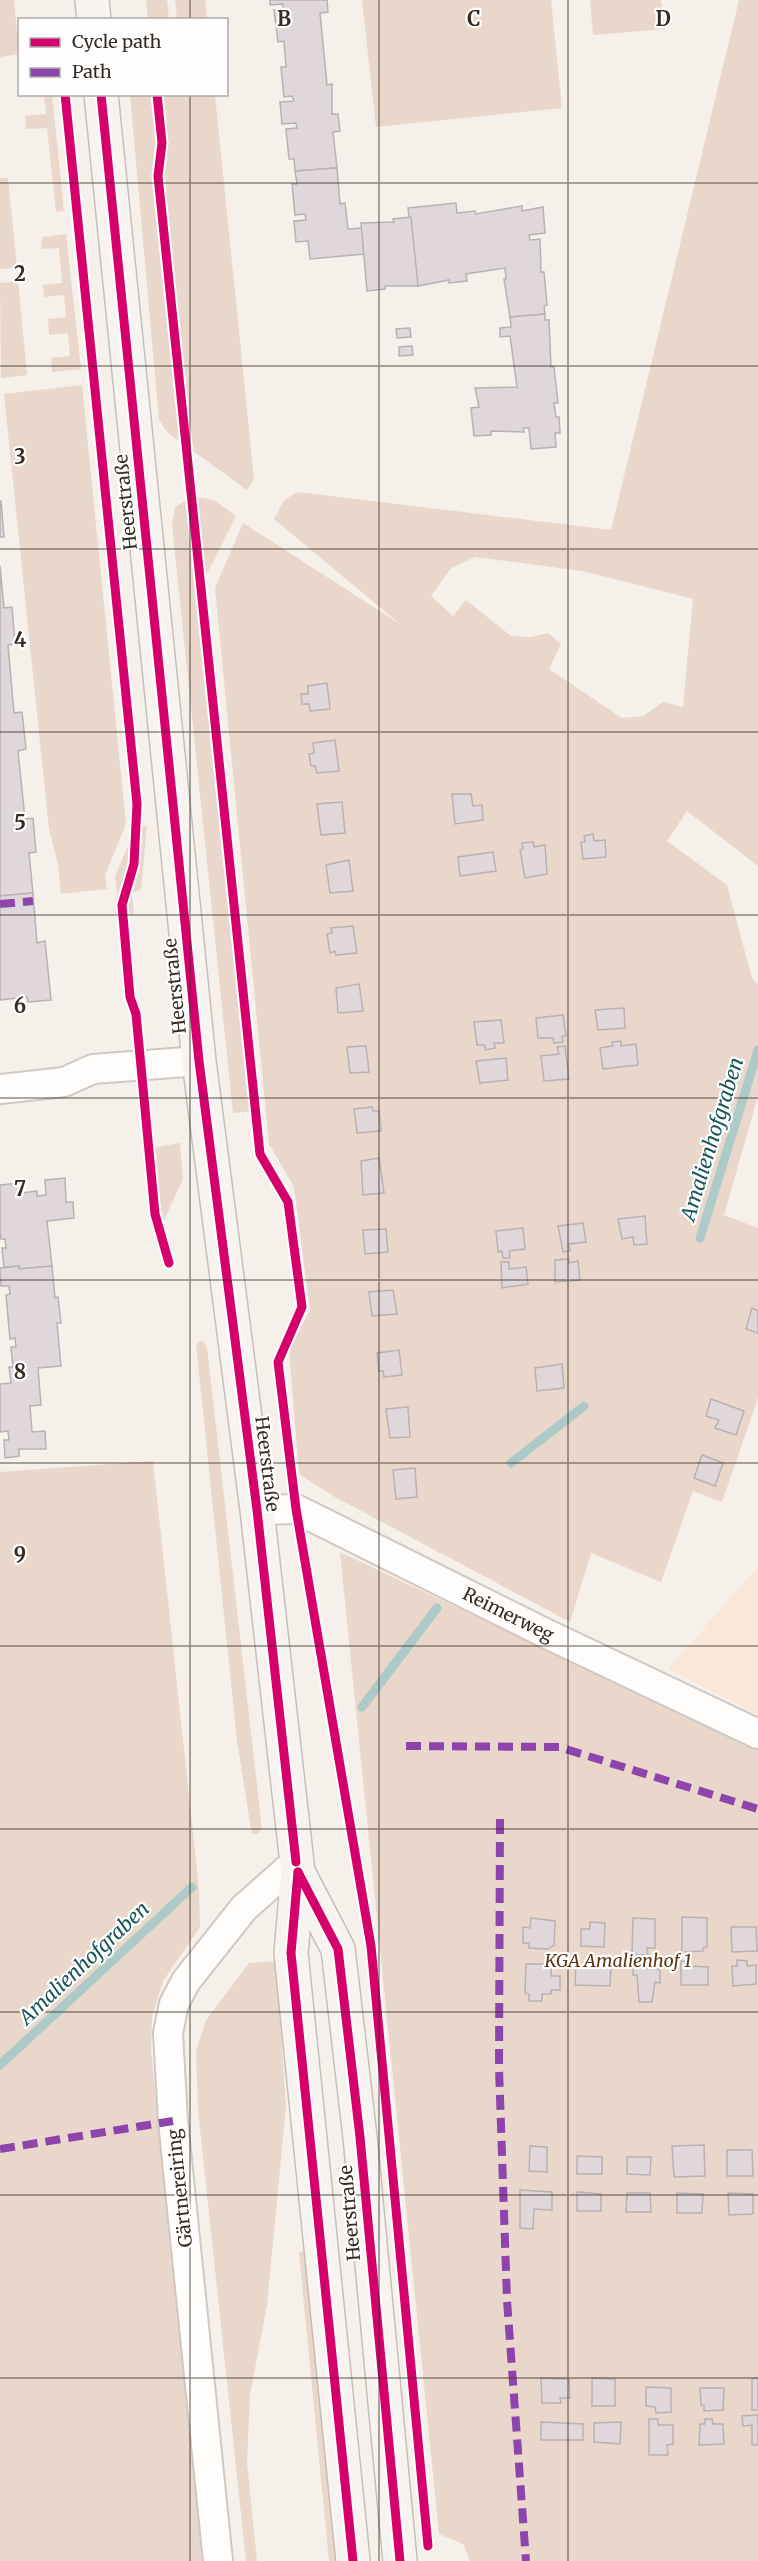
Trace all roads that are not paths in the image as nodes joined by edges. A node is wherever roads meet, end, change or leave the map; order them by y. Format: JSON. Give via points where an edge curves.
{"nodes":[{"id":1,"x":92,"y":0,"type":"edge"},
{"id":2,"x":94,"y":18,"type":"edge"},
{"id":3,"x":101,"y":96,"type":"edge"},
{"id":4,"x":199,"y":1061,"type":"junction"},
{"id":5,"x":0,"y":1089,"type":"edge"},
{"id":6,"x":257,"y":1510,"type":"junction"},
{"id":7,"x":758,"y":1734,"type":"edge"},
{"id":8,"x":297,"y":1867,"type":"junction"},
{"id":9,"x":218,"y":2561,"type":"edge"},
{"id":10,"x":353,"y":2561,"type":"edge"},
{"id":11,"x":400,"y":2561,"type":"edge"}],
"edges":[{"from":1,"to":2,"type":"main road"},
{"from":3,"to":4,"type":"main road","name":"Heerstraße"},
{"from":4,"to":5,"type":"street","via":[[93,1069],[64,1082]]},
{"from":4,"to":6,"type":"main road","name":"Heerstraße"},
{"from":6,"to":7,"type":"street","name":"Reimerweg","via":[[296,1509]]},
{"from":6,"to":8,"type":"main road","name":"Heerstraße"},
{"from":8,"to":9,"type":"street","name":"Gärtnereiring","via":[[244,1908],[186,1981],[174,2004],[168,2033],[173,2121]]},
{"from":8,"to":10,"type":"main road","name":"Heerstraße","via":[[291,1953]]},
{"from":8,"to":11,"type":"main road","name":"Heerstraße","via":[[338,1949]]}]}
